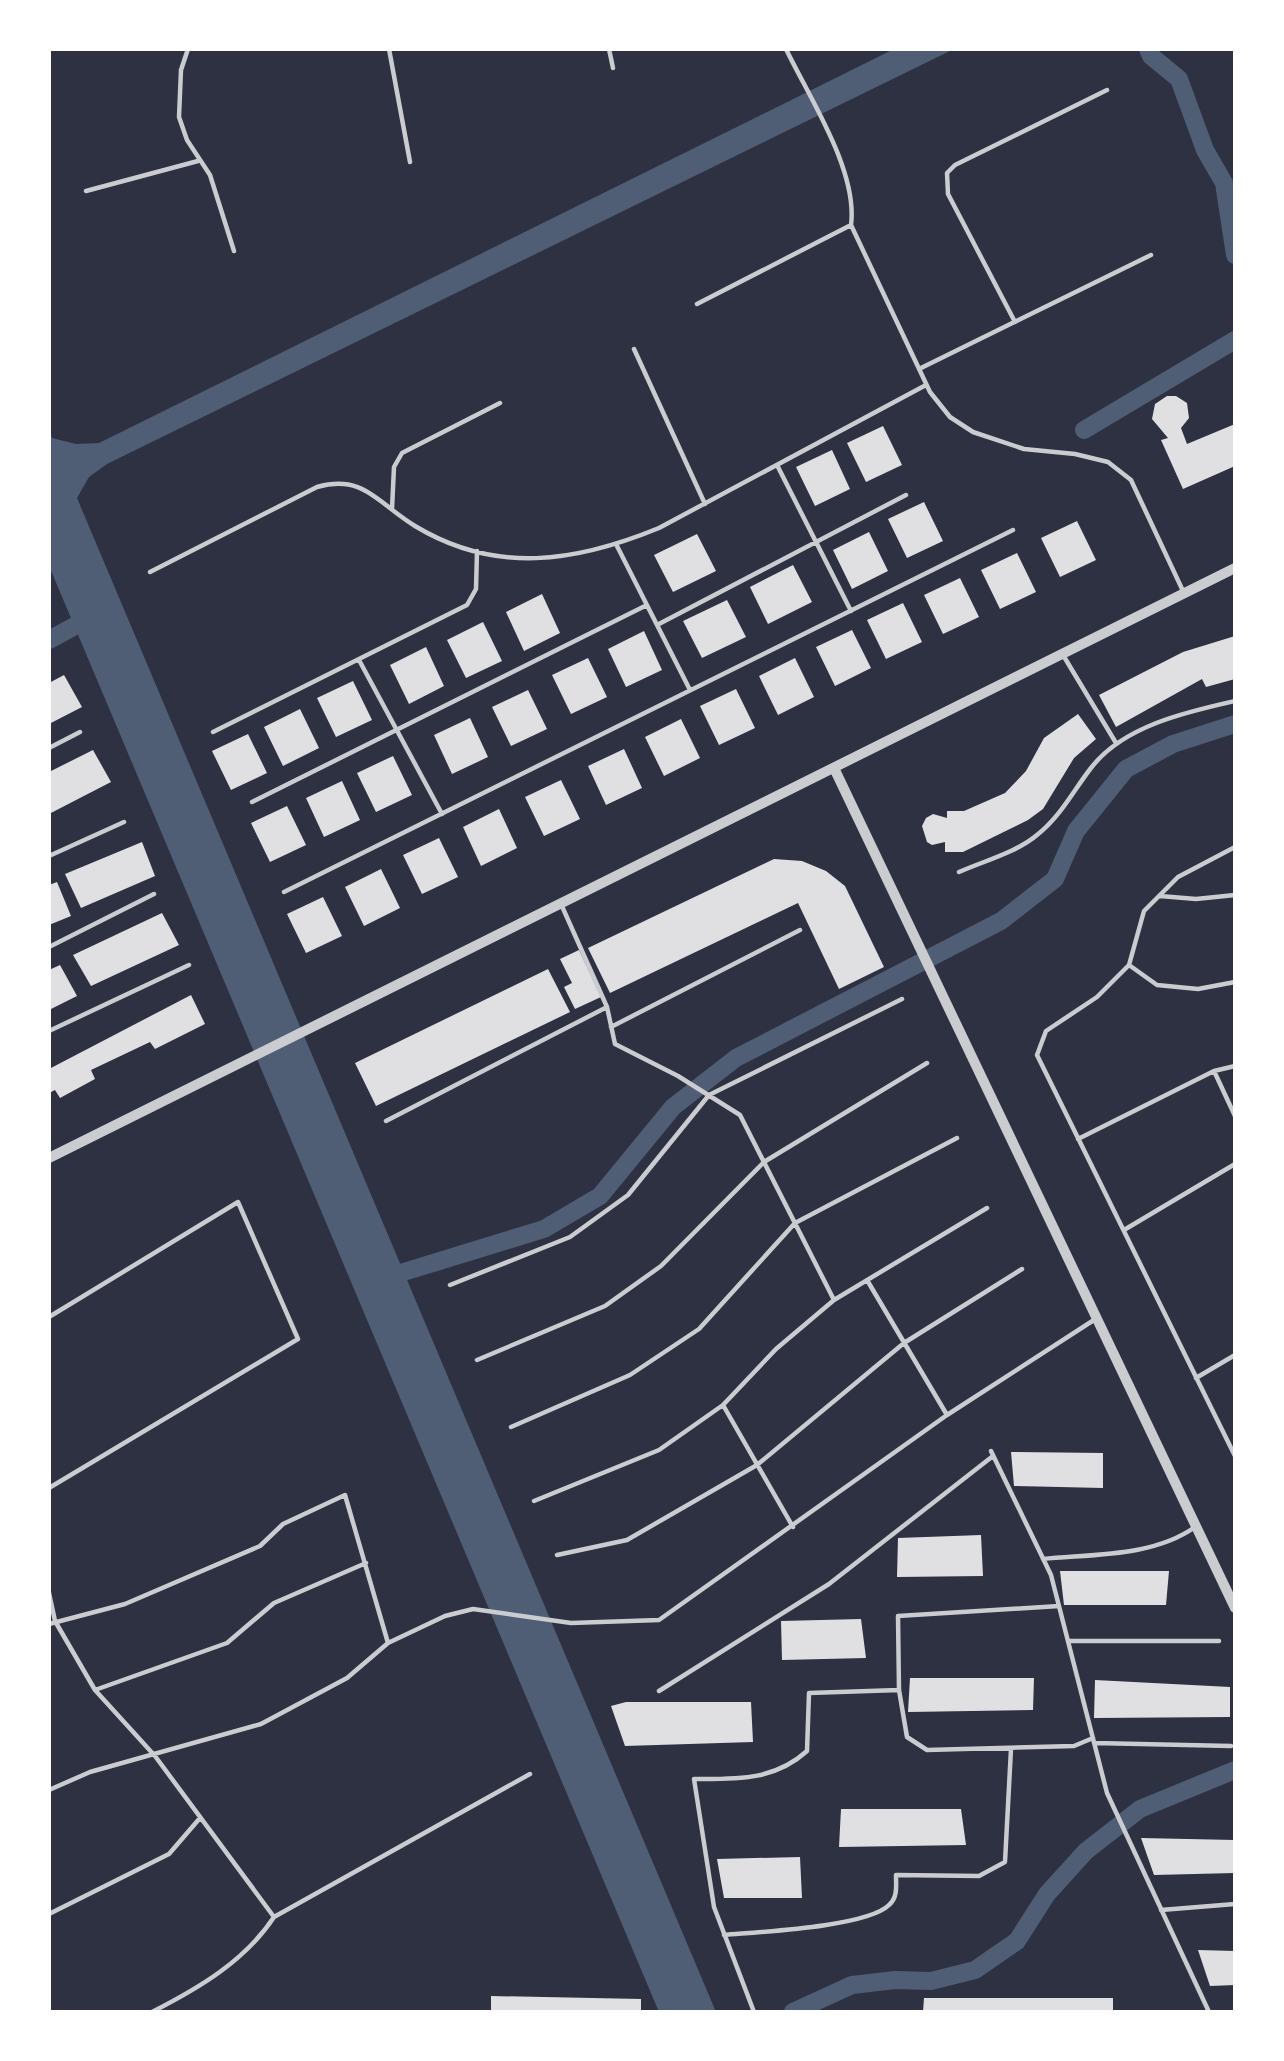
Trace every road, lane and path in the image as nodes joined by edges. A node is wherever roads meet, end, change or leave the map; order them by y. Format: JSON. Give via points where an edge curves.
{"nodes":[{"id":1,"x":188,"y":49,"type":"edge"},
{"id":2,"x":389,"y":49,"type":"edge"},
{"id":3,"x":608,"y":49,"type":"edge"},
{"id":4,"x":786,"y":49,"type":"edge"},
{"id":5,"x":613,"y":68,"type":"dead end"},
{"id":6,"x":1107,"y":90,"type":"dead end"},
{"id":7,"x":198,"y":161,"type":"junction"},
{"id":8,"x":410,"y":162,"type":"dead end"},
{"id":9,"x":86,"y":191,"type":"dead end"},
{"id":10,"x":851,"y":225,"type":"junction"},
{"id":11,"x":234,"y":251,"type":"dead end"},
{"id":12,"x":1151,"y":255,"type":"dead end"},
{"id":13,"x":697,"y":304,"type":"dead end"},
{"id":14,"x":1015,"y":322,"type":"junction"},
{"id":15,"x":634,"y":349,"type":"dead end"},
{"id":16,"x":919,"y":369,"type":"junction"},
{"id":17,"x":926,"y":385,"type":"junction"},
{"id":18,"x":500,"y":403,"type":"dead end"},
{"id":19,"x":777,"y":465,"type":"junction"},
{"id":20,"x":906,"y":495,"type":"dead end"},
{"id":21,"x":705,"y":504,"type":"junction"},
{"id":22,"x":392,"y":510,"type":"junction"},
{"id":23,"x":1013,"y":530,"type":"dead end"},
{"id":24,"x":816,"y":542,"type":"junction"},
{"id":25,"x":617,"y":546,"type":"junction"},
{"id":26,"x":477,"y":551,"type":"junction"},
{"id":27,"x":1235,"y":568,"type":"edge"},
{"id":28,"x":150,"y":572,"type":"dead end"},
{"id":29,"x":1185,"y":593,"type":"junction"},
{"id":30,"x":647,"y":605,"type":"junction"},
{"id":31,"x":851,"y":611,"type":"junction"},
{"id":32,"x":657,"y":625,"type":"junction"},
{"id":33,"x":1062,"y":654,"type":"junction"},
{"id":34,"x":359,"y":660,"type":"junction"},
{"id":35,"x":690,"y":690,"type":"junction"},
{"id":36,"x":1235,"y":701,"type":"edge"},
{"id":37,"x":397,"y":730,"type":"junction"},
{"id":38,"x":80,"y":732,"type":"dead end"},
{"id":39,"x":214,"y":732,"type":"dead end"},
{"id":40,"x":1116,"y":744,"type":"junction"},
{"id":41,"x":49,"y":748,"type":"edge"},
{"id":42,"x":834,"y":768,"type":"junction"},
{"id":43,"x":252,"y":802,"type":"dead end"},
{"id":44,"x":442,"y":814,"type":"junction"},
{"id":45,"x":124,"y":822,"type":"dead end"},
{"id":46,"x":1235,"y":847,"type":"edge"},
{"id":47,"x":49,"y":856,"type":"edge"},
{"id":48,"x":959,"y":872,"type":"dead end"},
{"id":49,"x":284,"y":892,"type":"dead end"},
{"id":50,"x":154,"y":894,"type":"dead end"},
{"id":51,"x":1235,"y":895,"type":"edge"},
{"id":52,"x":1159,"y":896,"type":"junction"},
{"id":53,"x":561,"y":904,"type":"junction"},
{"id":54,"x":800,"y":930,"type":"dead end"},
{"id":55,"x":49,"y":947,"type":"edge"},
{"id":56,"x":189,"y":965,"type":"dead end"},
{"id":57,"x":1129,"y":965,"type":"junction"},
{"id":58,"x":1235,"y":982,"type":"edge"},
{"id":59,"x":902,"y":999,"type":"dead end"},
{"id":60,"x":607,"y":1007,"type":"junction"},
{"id":61,"x":611,"y":1027,"type":"junction"},
{"id":62,"x":49,"y":1031,"type":"edge"},
{"id":63,"x":927,"y":1063,"type":"dead end"},
{"id":64,"x":1235,"y":1066,"type":"edge"},
{"id":65,"x":1214,"y":1071,"type":"junction"},
{"id":66,"x":709,"y":1096,"type":"junction"},
{"id":67,"x":1235,"y":1116,"type":"edge"},
{"id":68,"x":386,"y":1121,"type":"dead end"},
{"id":69,"x":957,"y":1138,"type":"dead end"},
{"id":70,"x":1078,"y":1139,"type":"junction"},
{"id":71,"x":49,"y":1158,"type":"edge"},
{"id":72,"x":764,"y":1162,"type":"junction"},
{"id":73,"x":1235,"y":1164,"type":"edge"},
{"id":74,"x":987,"y":1208,"type":"dead end"},
{"id":75,"x":795,"y":1223,"type":"junction"},
{"id":76,"x":1124,"y":1230,"type":"junction"},
{"id":77,"x":1022,"y":1269,"type":"dead end"},
{"id":78,"x":867,"y":1280,"type":"junction"},
{"id":79,"x":450,"y":1285,"type":"dead end"},
{"id":80,"x":834,"y":1300,"type":"junction"},
{"id":81,"x":49,"y":1317,"type":"edge"},
{"id":82,"x":1097,"y":1318,"type":"junction"},
{"id":83,"x":904,"y":1343,"type":"junction"},
{"id":84,"x":1235,"y":1355,"type":"edge"},
{"id":85,"x":477,"y":1360,"type":"dead end"},
{"id":86,"x":1196,"y":1378,"type":"junction"},
{"id":87,"x":723,"y":1405,"type":"junction"},
{"id":88,"x":947,"y":1415,"type":"junction"},
{"id":89,"x":511,"y":1427,"type":"dead end"},
{"id":90,"x":1235,"y":1456,"type":"edge"},
{"id":91,"x":757,"y":1465,"type":"junction"},
{"id":92,"x":49,"y":1488,"type":"edge"},
{"id":93,"x":534,"y":1501,"type":"dead end"},
{"id":94,"x":1196,"y":1525,"type":"junction"},
{"id":95,"x":793,"y":1527,"type":"junction"},
{"id":96,"x":557,"y":1555,"type":"dead end"},
{"id":97,"x":1043,"y":1559,"type":"junction"},
{"id":98,"x":366,"y":1563,"type":"junction"},
{"id":99,"x":1231,"y":1589,"type":"edge"},
{"id":100,"x":49,"y":1593,"type":"edge"},
{"id":101,"x":1059,"y":1606,"type":"junction"},
{"id":102,"x":1235,"y":1608,"type":"edge"},
{"id":103,"x":55,"y":1621,"type":"junction"},
{"id":104,"x":49,"y":1624,"type":"edge"},
{"id":105,"x":1068,"y":1641,"type":"junction"},
{"id":106,"x":1219,"y":1641,"type":"dead end"},
{"id":107,"x":388,"y":1643,"type":"junction"},
{"id":108,"x":95,"y":1690,"type":"junction"},
{"id":109,"x":899,"y":1690,"type":"junction"},
{"id":110,"x":659,"y":1691,"type":"dead end"},
{"id":111,"x":1093,"y":1740,"type":"junction"},
{"id":112,"x":1231,"y":1745,"type":"dead end"},
{"id":113,"x":1011,"y":1749,"type":"junction"},
{"id":114,"x":155,"y":1756,"type":"junction"},
{"id":115,"x":530,"y":1774,"type":"dead end"},
{"id":116,"x":49,"y":1790,"type":"edge"},
{"id":117,"x":200,"y":1818,"type":"junction"},
{"id":118,"x":1235,"y":1904,"type":"edge"},
{"id":119,"x":1161,"y":1910,"type":"junction"},
{"id":120,"x":49,"y":1914,"type":"edge"},
{"id":121,"x":274,"y":1917,"type":"junction"},
{"id":122,"x":724,"y":1934,"type":"junction"},
{"id":123,"x":152,"y":2012,"type":"edge"},
{"id":124,"x":754,"y":2012,"type":"edge"},
{"id":125,"x":1209,"y":2012,"type":"edge"}],
"edges":[{"from":1,"to":7,"type":"lane","via":[[181,70],[179,117]]},
{"from":2,"to":8,"type":"lane"},
{"from":3,"to":5,"type":"lane"},
{"from":4,"to":10,"type":"lane","via":[[849,179],[854,204]]},
{"from":6,"to":14,"type":"lane","via":[[947,173],[948,194]]},
{"from":7,"to":9,"type":"lane"},
{"from":7,"to":11,"type":"lane","via":[[209,175]]},
{"from":10,"to":13,"type":"lane"},
{"from":10,"to":16,"type":"lane"},
{"from":12,"to":14,"type":"lane"},
{"from":14,"to":16,"type":"lane"},
{"from":15,"to":21,"type":"lane"},
{"from":16,"to":17,"type":"lane"},
{"from":17,"to":19,"type":"lane"},
{"from":17,"to":29,"type":"lane","via":[[950,417],[973,432],[1024,449],[1093,457],[1121,469],[1131,480]]},
{"from":18,"to":22,"type":"lane","via":[[402,453],[394,467]]},
{"from":19,"to":21,"type":"lane"},
{"from":19,"to":24,"type":"lane"},
{"from":20,"to":24,"type":"lane"},
{"from":21,"to":25,"type":"lane"},
{"from":22,"to":26,"type":"lane","via":[[416,527]]},
{"from":22,"to":28,"type":"lane","via":[[356,485],[338,481],[317,487]]},
{"from":23,"to":31,"type":"lane"},
{"from":24,"to":31,"type":"lane"},
{"from":24,"to":32,"type":"lane"},
{"from":25,"to":26,"type":"lane","via":[[563,558],[509,560]]},
{"from":25,"to":30,"type":"lane"},
{"from":26,"to":34,"type":"lane","via":[[476,589],[467,604]]},
{"from":27,"to":29,"type":"street"},
{"from":29,"to":33,"type":"street"},
{"from":30,"to":32,"type":"lane"},
{"from":30,"to":37,"type":"lane"},
{"from":31,"to":35,"type":"lane"},
{"from":32,"to":35,"type":"lane"},
{"from":33,"to":40,"type":"lane"},
{"from":33,"to":42,"type":"street"},
{"from":34,"to":37,"type":"lane"},
{"from":34,"to":39,"type":"lane"},
{"from":35,"to":44,"type":"lane"},
{"from":36,"to":40,"type":"lane","via":[[1166,719]]},
{"from":37,"to":43,"type":"lane"},
{"from":37,"to":44,"type":"lane"},
{"from":38,"to":41,"type":"lane"},
{"from":40,"to":48,"type":"lane","via":[[1091,766],[1066,807],[1036,836]]},
{"from":42,"to":53,"type":"street"},
{"from":42,"to":82,"type":"street"},
{"from":44,"to":49,"type":"lane"},
{"from":45,"to":47,"type":"lane"},
{"from":46,"to":52,"type":"lane","via":[[1178,877]]},
{"from":50,"to":55,"type":"lane"},
{"from":51,"to":52,"type":"lane"},
{"from":52,"to":57,"type":"lane","via":[[1144,911]]},
{"from":53,"to":60,"type":"lane"},
{"from":53,"to":71,"type":"street"},
{"from":54,"to":61,"type":"lane"},
{"from":56,"to":62,"type":"lane"},
{"from":57,"to":58,"type":"lane","via":[[1157,985],[1198,989]]},
{"from":57,"to":70,"type":"lane","via":[[1097,997],[1046,1031],[1037,1055]]},
{"from":59,"to":66,"type":"lane"},
{"from":60,"to":61,"type":"lane"},
{"from":60,"to":68,"type":"lane"},
{"from":61,"to":66,"type":"lane","via":[[615,1044]]},
{"from":63,"to":72,"type":"lane"},
{"from":64,"to":65,"type":"lane"},
{"from":65,"to":67,"type":"lane"},
{"from":65,"to":70,"type":"lane"},
{"from":66,"to":72,"type":"lane","via":[[740,1115]]},
{"from":66,"to":79,"type":"lane","via":[[628,1195],[570,1237]]},
{"from":69,"to":75,"type":"lane"},
{"from":70,"to":76,"type":"lane"},
{"from":72,"to":75,"type":"lane"},
{"from":72,"to":85,"type":"lane","via":[[661,1266],[605,1306]]},
{"from":73,"to":76,"type":"lane"},
{"from":74,"to":78,"type":"lane"},
{"from":75,"to":80,"type":"lane"},
{"from":75,"to":89,"type":"lane","via":[[699,1329],[630,1375]]},
{"from":76,"to":86,"type":"lane"},
{"from":77,"to":83,"type":"lane"},
{"from":78,"to":80,"type":"lane"},
{"from":78,"to":83,"type":"lane"},
{"from":80,"to":87,"type":"lane","via":[[776,1349]]},
{"from":81,"to":92,"type":"lane","via":[[238,1202],[298,1339]]},
{"from":82,"to":88,"type":"lane"},
{"from":82,"to":94,"type":"street"},
{"from":83,"to":88,"type":"lane"},
{"from":83,"to":91,"type":"lane"},
{"from":84,"to":86,"type":"lane"},
{"from":86,"to":90,"type":"lane"},
{"from":87,"to":91,"type":"lane"},
{"from":87,"to":93,"type":"lane","via":[[659,1450]]},
{"from":88,"to":95,"type":"lane"},
{"from":91,"to":95,"type":"lane"},
{"from":91,"to":96,"type":"lane","via":[[627,1540]]},
{"from":94,"to":97,"type":"lane","via":[[1168,1542]]},
{"from":94,"to":99,"type":"street"},
{"from":95,"to":107,"type":"lane","via":[[660,1620],[570,1623],[473,1608]]},
{"from":97,"to":101,"type":"lane"},
{"from":97,"to":110,"type":"lane","via":[[992,1453],[829,1584]]},
{"from":98,"to":103,"type":"lane","via":[[345,1495],[283,1524],[260,1546],[125,1604]]},
{"from":98,"to":107,"type":"lane"},
{"from":98,"to":108,"type":"lane","via":[[274,1603],[227,1643]]},
{"from":99,"to":102,"type":"street"},
{"from":100,"to":103,"type":"lane"},
{"from":101,"to":105,"type":"lane"},
{"from":101,"to":109,"type":"lane","via":[[898,1616]]},
{"from":103,"to":104,"type":"lane"},
{"from":103,"to":108,"type":"lane"},
{"from":105,"to":106,"type":"lane"},
{"from":105,"to":111,"type":"lane"},
{"from":107,"to":114,"type":"lane","via":[[346,1678],[261,1724]]},
{"from":108,"to":114,"type":"lane"},
{"from":109,"to":113,"type":"lane","via":[[907,1737],[927,1750]]},
{"from":109,"to":122,"type":"lane","via":[[809,1693],[807,1751],[792,1764],[766,1776],[694,1779],[714,1907]]},
{"from":111,"to":112,"type":"lane"},
{"from":111,"to":113,"type":"lane"},
{"from":111,"to":119,"type":"lane","via":[[1110,1800]]},
{"from":113,"to":122,"type":"lane","via":[[1006,1863],[978,1876],[896,1875],[896,1896],[887,1907],[835,1924]]},
{"from":114,"to":116,"type":"lane","via":[[90,1772]]},
{"from":114,"to":117,"type":"lane"},
{"from":115,"to":121,"type":"lane"},
{"from":117,"to":120,"type":"lane","via":[[169,1854]]},
{"from":117,"to":121,"type":"lane"},
{"from":118,"to":119,"type":"lane"},
{"from":119,"to":125,"type":"lane"},
{"from":121,"to":123,"type":"lane","via":[[258,1941],[199,1989]]},
{"from":122,"to":124,"type":"lane"}]}
